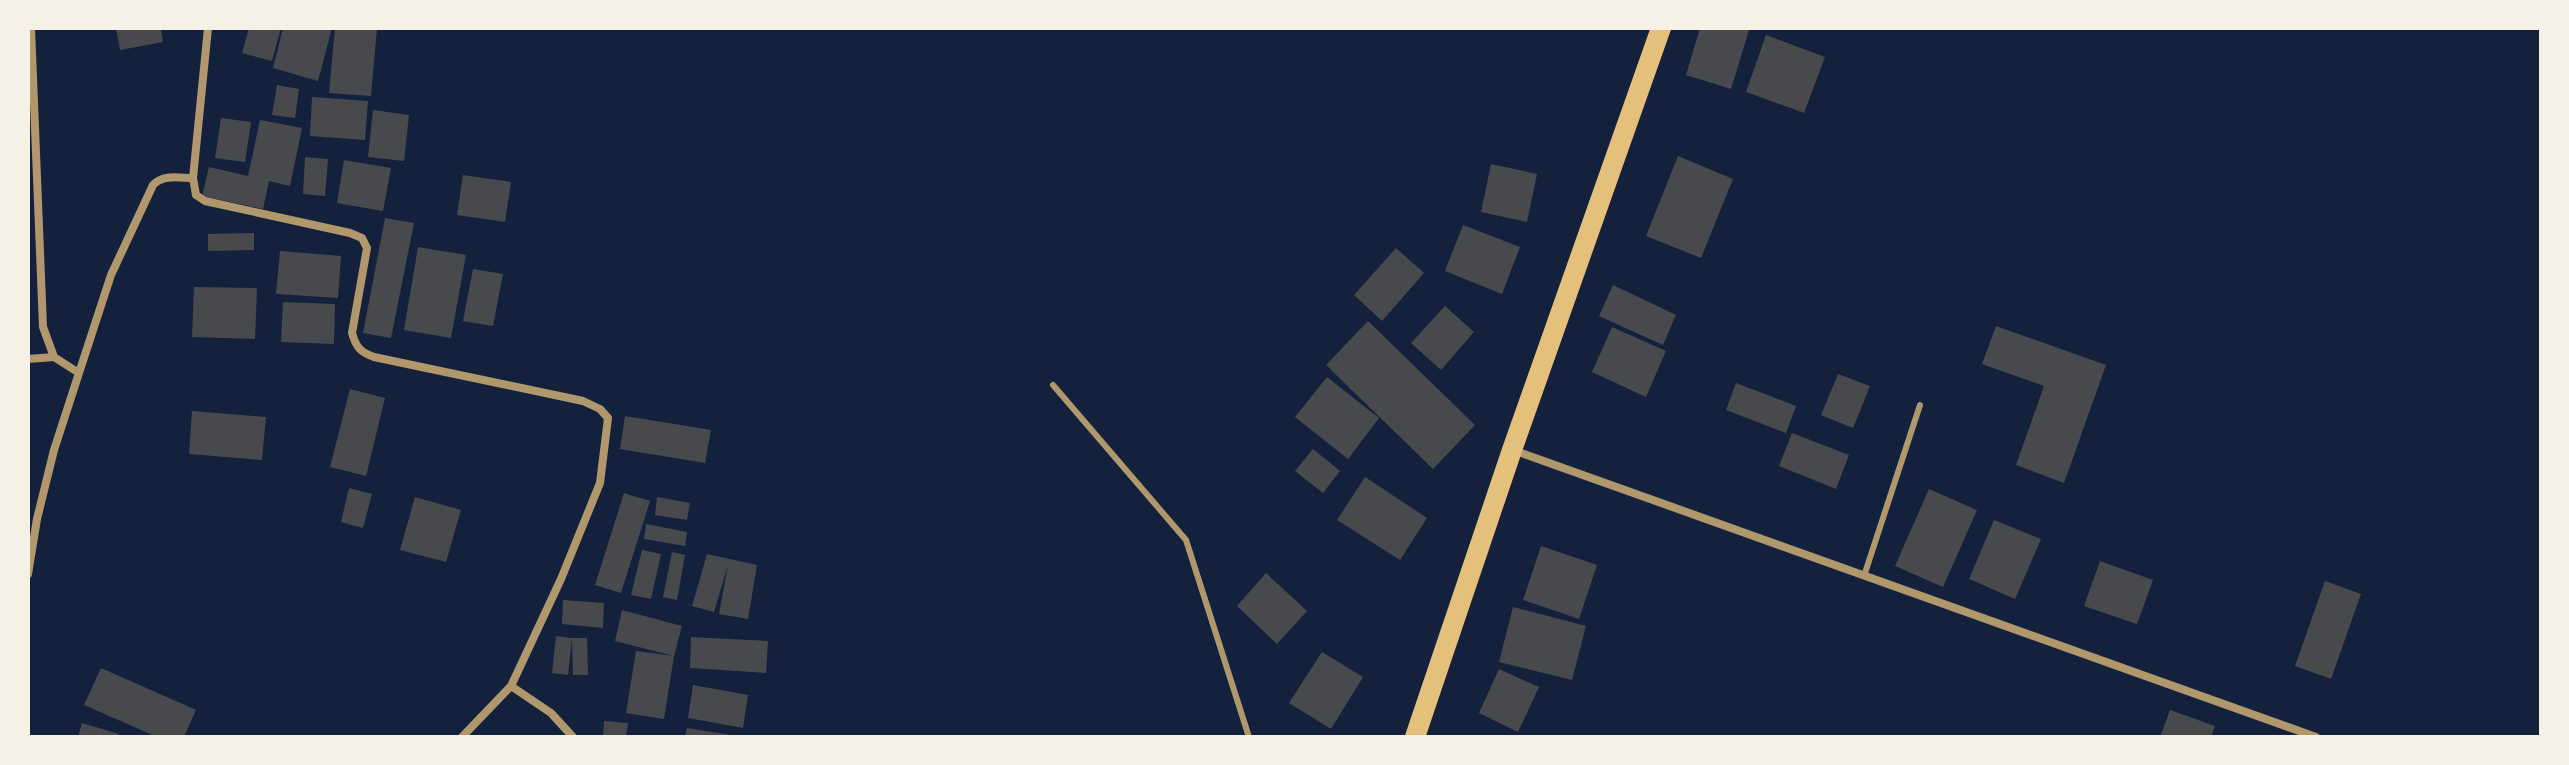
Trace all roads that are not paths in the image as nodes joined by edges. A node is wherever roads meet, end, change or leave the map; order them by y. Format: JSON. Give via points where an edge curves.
{"nodes":[{"id":1,"x":31,"y":28,"type":"edge"},
{"id":2,"x":208,"y":28,"type":"edge"},
{"id":3,"x":1661,"y":28,"type":"edge"},
{"id":4,"x":193,"y":178,"type":"junction"},
{"id":5,"x":54,"y":357,"type":"junction"},
{"id":6,"x":28,"y":359,"type":"edge"},
{"id":7,"x":79,"y":373,"type":"junction"},
{"id":8,"x":1053,"y":385,"type":"dead end"},
{"id":9,"x":1920,"y":405,"type":"dead end"},
{"id":10,"x":1512,"y":450,"type":"junction"},
{"id":11,"x":28,"y":574,"type":"edge"},
{"id":12,"x":1864,"y":576,"type":"junction"},
{"id":13,"x":511,"y":686,"type":"junction"},
{"id":14,"x":462,"y":737,"type":"edge"},
{"id":15,"x":573,"y":737,"type":"edge"},
{"id":16,"x":1249,"y":737,"type":"edge"},
{"id":17,"x":1415,"y":737,"type":"edge"},
{"id":18,"x":2316,"y":737,"type":"edge"}],
"edges":[{"from":1,"to":5,"type":"street","via":[[43,327]]},
{"from":2,"to":4,"type":"street"},
{"from":3,"to":10,"type":"main road"},
{"from":4,"to":7,"type":"street","via":[[169,177],[153,185],[111,275]]},
{"from":4,"to":13,"type":"street","via":[[196,195],[205,201],[362,238],[367,248],[352,333],[362,353],[583,401],[608,418],[600,483]]},
{"from":5,"to":6,"type":"street"},
{"from":5,"to":7,"type":"street"},
{"from":7,"to":11,"type":"street","via":[[54,450]]},
{"from":8,"to":16,"type":"lane","via":[[1186,540]]},
{"from":9,"to":12,"type":"lane"},
{"from":10,"to":12,"type":"street"},
{"from":10,"to":17,"type":"main road"},
{"from":12,"to":18,"type":"street"},
{"from":13,"to":14,"type":"street"},
{"from":13,"to":15,"type":"street","via":[[551,713]]}]}
